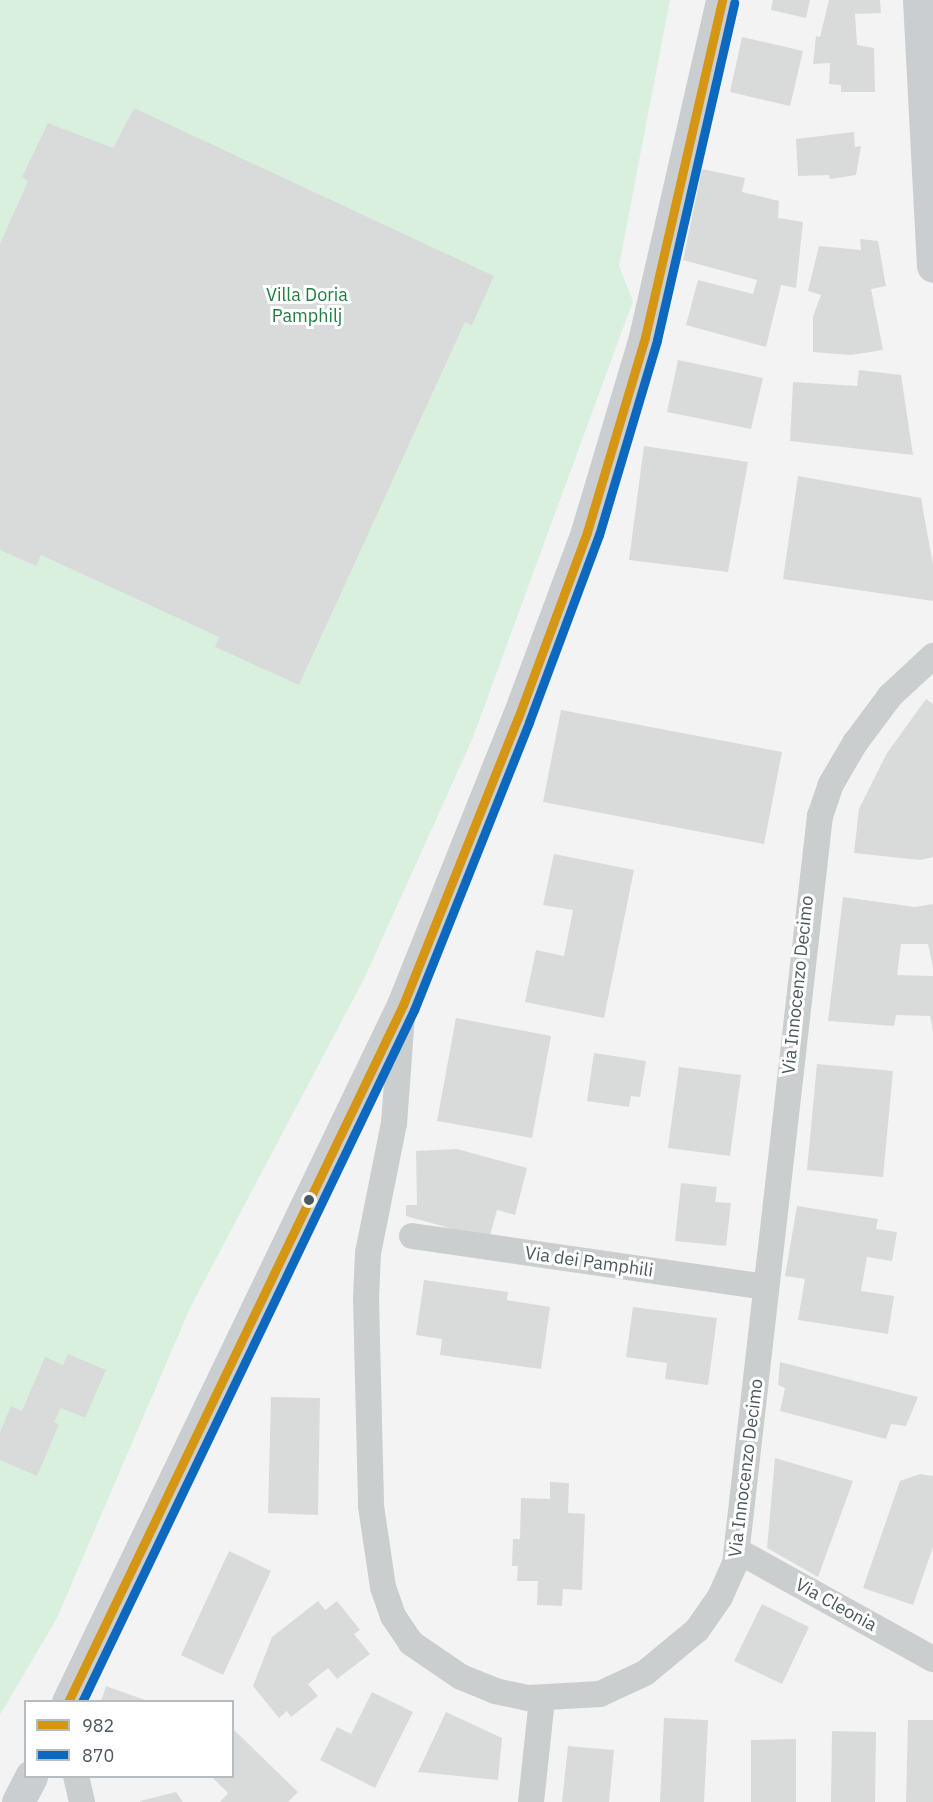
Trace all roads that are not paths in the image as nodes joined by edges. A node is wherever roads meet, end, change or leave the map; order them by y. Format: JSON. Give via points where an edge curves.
{"nodes":[{"id":1,"x":722,"y":0,"type":"edge"},
{"id":2,"x":919,"y":0,"type":"edge"},
{"id":3,"x":928,"y":81,"type":"edge"},
{"id":4,"x":932,"y":209,"type":"edge"},
{"id":5,"x":933,"y":266,"type":"edge"},
{"id":6,"x":933,"y":656,"type":"edge"},
{"id":7,"x":403,"y":1005,"type":"junction"},
{"id":8,"x":412,"y":1236,"type":"dead end"},
{"id":9,"x":765,"y":1287,"type":"junction"},
{"id":10,"x":738,"y":1551,"type":"junction"},
{"id":11,"x":933,"y":1659,"type":"edge"},
{"id":12,"x":542,"y":1699,"type":"junction"},
{"id":13,"x":68,"y":1700,"type":"edge"},
{"id":14,"x":30,"y":1778,"type":"edge"},
{"id":15,"x":76,"y":1778,"type":"edge"},
{"id":16,"x":18,"y":1802,"type":"edge"},
{"id":17,"x":82,"y":1802,"type":"edge"},
{"id":18,"x":531,"y":1802,"type":"edge"}],
"edges":[{"from":1,"to":7,"type":"street","via":[[662,275],[608,469],[566,593]]},
{"from":2,"to":3,"type":"street"},
{"from":3,"to":4,"type":"street"},
{"from":4,"to":5,"type":"street"},
{"from":6,"to":9,"type":"street","name":"Via Innocenzo Decimo","via":[[899,687],[866,727],[836,775],[823,805],[811,870]]},
{"from":7,"to":12,"type":"street","name":"Via Innocenzo Decimo","via":[[394,1123],[368,1253],[366,1298],[370,1487],[381,1577],[398,1624],[428,1657],[475,1684]]},
{"from":7,"to":13,"type":"street"},
{"from":8,"to":9,"type":"street","name":"Via dei Pamphili"},
{"from":9,"to":10,"type":"street","name":"Via Innocenzo Decimo"},
{"from":10,"to":11,"type":"street","name":"Via Cleonia"},
{"from":10,"to":12,"type":"street","name":"Via Innocenzo Decimo","via":[[730,1579],[715,1605],[673,1653],[632,1681],[609,1691]]},
{"from":12,"to":18,"type":"street"},
{"from":14,"to":16,"type":"street"},
{"from":15,"to":17,"type":"street"}]}
